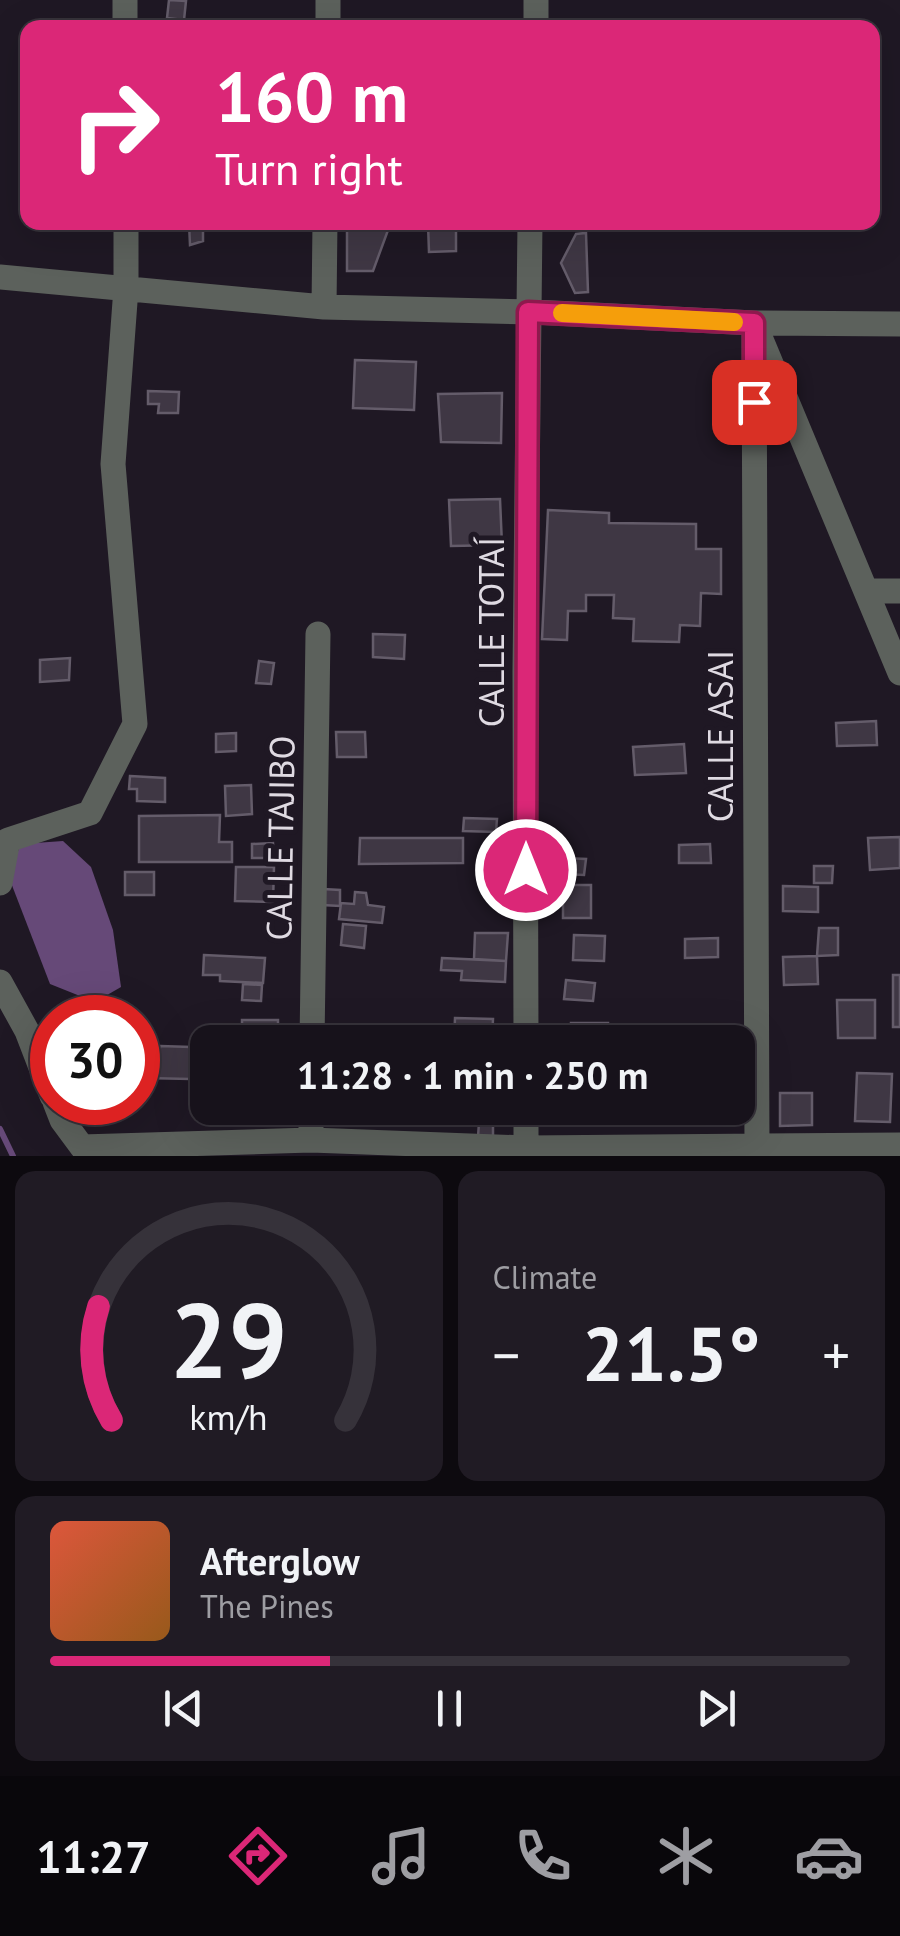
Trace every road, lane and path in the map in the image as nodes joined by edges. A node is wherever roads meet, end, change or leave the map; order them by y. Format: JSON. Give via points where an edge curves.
{"nodes":[{"id":1,"x":126,"y":230,"type":"edge"},
{"id":2,"x":325,"y":230,"type":"edge"},
{"id":3,"x":530,"y":230,"type":"edge"},
{"id":4,"x":0,"y":277,"type":"edge"},
{"id":5,"x":126,"y":288,"type":"junction"},
{"id":6,"x":324,"y":307,"type":"junction"},
{"id":7,"x":528,"y":312,"type":"junction"},
{"id":8,"x":754,"y":323,"type":"junction"},
{"id":9,"x":900,"y":324,"type":"edge"},
{"id":10,"x":866,"y":591,"type":"junction"},
{"id":11,"x":900,"y":591,"type":"edge"},
{"id":12,"x":318,"y":634,"type":"dead end"},
{"id":13,"x":900,"y":674,"type":"edge"},
{"id":14,"x":0,"y":883,"type":"edge"},
{"id":15,"x":0,"y":982,"type":"edge"},
{"id":16,"x":312,"y":1025,"type":"edge"},
{"id":17,"x":526,"y":1025,"type":"edge"},
{"id":18,"x":30,"y":1039,"type":"edge"},
{"id":19,"x":66,"y":1125,"type":"edge"},
{"id":20,"x":311,"y":1125,"type":"edge"},
{"id":21,"x":526,"y":1125,"type":"edge"},
{"id":22,"x":311,"y":1140,"type":"junction"},
{"id":23,"x":900,"y":1146,"type":"edge"},
{"id":24,"x":526,"y":1148,"type":"junction"},
{"id":25,"x":757,"y":1149,"type":"junction"}],
"edges":[{"from":1,"to":5,"type":"street"},
{"from":2,"to":6,"type":"street"},
{"from":3,"to":7,"type":"street","name":"CALLE TOTAÍ"},
{"from":4,"to":5,"type":"street"},
{"from":5,"to":6,"type":"street"},
{"from":5,"to":14,"type":"street","via":[[113,464],[135,724],[90,813],[8,840]]},
{"from":6,"to":7,"type":"street"},
{"from":7,"to":8,"type":"street"},
{"from":7,"to":17,"type":"street","name":"CALLE TOTAÍ"},
{"from":8,"to":9,"type":"street"},
{"from":8,"to":10,"type":"street"},
{"from":8,"to":25,"type":"street","name":"CALLE ASAI"},
{"from":10,"to":11,"type":"street"},
{"from":10,"to":13,"type":"street"},
{"from":12,"to":16,"type":"street","name":"CALLE TAJIBO"},
{"from":15,"to":18,"type":"street"},
{"from":19,"to":22,"type":"street","via":[[82,1147]]},
{"from":20,"to":22,"type":"street"},
{"from":21,"to":24,"type":"street"},
{"from":22,"to":24,"type":"street"},
{"from":23,"to":25,"type":"street"},
{"from":24,"to":25,"type":"street"}]}
